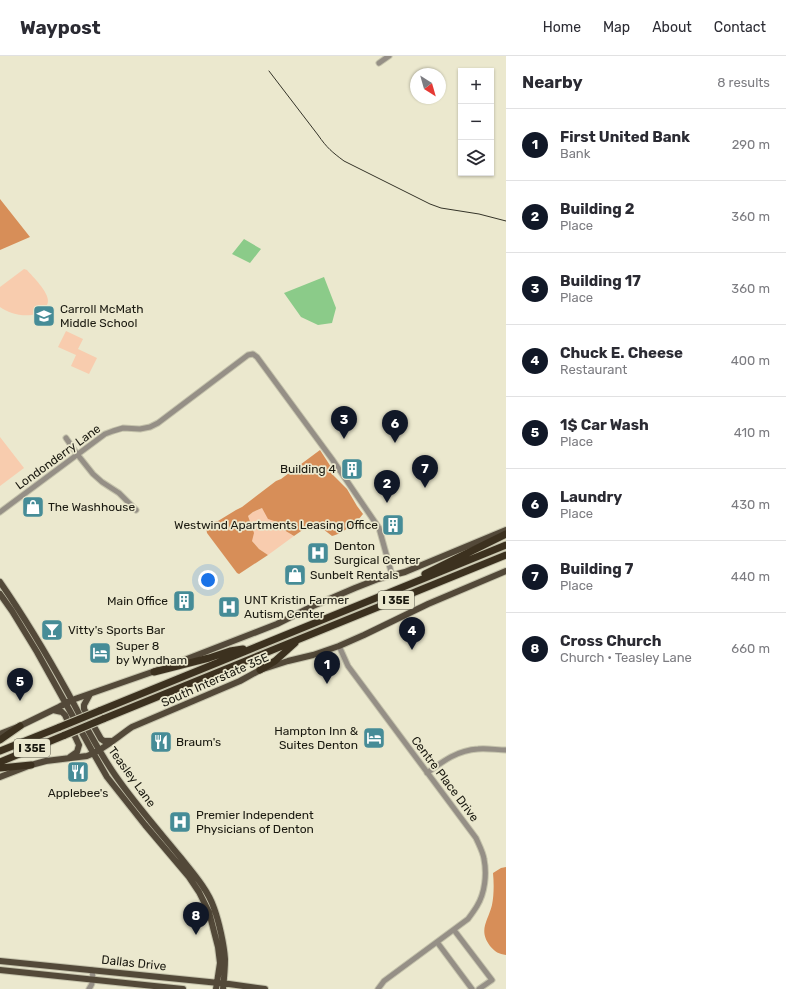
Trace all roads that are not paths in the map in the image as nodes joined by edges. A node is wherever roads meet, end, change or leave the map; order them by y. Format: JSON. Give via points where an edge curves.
{"nodes":[{"id":1,"x":389,"y":56,"type":"edge"},
{"id":2,"x":379,"y":63,"type":"dead end"},
{"id":3,"x":66,"y":438,"type":"dead end"},
{"id":4,"x":77,"y":454,"type":"junction"},
{"id":5,"x":136,"y":510,"type":"dead end"},
{"id":6,"x":0,"y":512,"type":"edge"},
{"id":7,"x":506,"y":530,"type":"edge"},
{"id":8,"x":506,"y":534,"type":"edge"},
{"id":9,"x":506,"y":545,"type":"edge"},
{"id":10,"x":506,"y":555,"type":"edge"},
{"id":11,"x":506,"y":559,"type":"edge"},
{"id":12,"x":494,"y":560,"type":"junction"},
{"id":13,"x":506,"y":571,"type":"edge"},
{"id":14,"x":392,"y":575,"type":"junction"},
{"id":15,"x":0,"y":582,"type":"edge"},
{"id":16,"x":394,"y":592,"type":"junction"},
{"id":17,"x":0,"y":594,"type":"edge"},
{"id":18,"x":18,"y":607,"type":"junction"},
{"id":19,"x":12,"y":611,"type":"junction"},
{"id":20,"x":298,"y":640,"type":"junction"},
{"id":21,"x":339,"y":646,"type":"junction"},
{"id":22,"x":255,"y":647,"type":"junction"},
{"id":23,"x":260,"y":670,"type":"junction"},
{"id":24,"x":154,"y":672,"type":"junction"},
{"id":25,"x":90,"y":694,"type":"junction"},
{"id":26,"x":69,"y":701,"type":"junction"},
{"id":27,"x":53,"y":710,"type":"junction"},
{"id":28,"x":20,"y":726,"type":"junction"},
{"id":29,"x":0,"y":734,"type":"edge"},
{"id":30,"x":0,"y":740,"type":"edge"},
{"id":31,"x":112,"y":741,"type":"junction"},
{"id":32,"x":506,"y":750,"type":"edge"},
{"id":33,"x":0,"y":751,"type":"edge"},
{"id":34,"x":96,"y":752,"type":"junction"},
{"id":35,"x":67,"y":758,"type":"junction"},
{"id":36,"x":0,"y":762,"type":"edge"},
{"id":37,"x":31,"y":765,"type":"junction"},
{"id":38,"x":0,"y":768,"type":"edge"},
{"id":39,"x":427,"y":773,"type":"junction"},
{"id":40,"x":0,"y":777,"type":"edge"},
{"id":41,"x":454,"y":930,"type":"junction"},
{"id":42,"x":437,"y":942,"type":"junction"},
{"id":43,"x":0,"y":961,"type":"edge"},
{"id":44,"x":0,"y":970,"type":"edge"},
{"id":45,"x":92,"y":970,"type":"junction"},
{"id":46,"x":145,"y":976,"type":"junction"},
{"id":47,"x":93,"y":980,"type":"junction"},
{"id":48,"x":118,"y":982,"type":"junction"},
{"id":49,"x":220,"y":986,"type":"edge"},
{"id":50,"x":89,"y":989,"type":"edge"},
{"id":51,"x":183,"y":989,"type":"edge"},
{"id":52,"x":265,"y":989,"type":"edge"},
{"id":53,"x":378,"y":989,"type":"edge"},
{"id":54,"x":472,"y":989,"type":"edge"},
{"id":55,"x":479,"y":989,"type":"edge"}],
"edges":[{"from":1,"to":2,"type":"street"},
{"from":3,"to":4,"type":"street"},
{"from":4,"to":5,"type":"street","via":[[102,482],[119,493]]},
{"from":4,"to":6,"type":"street","name":"Londonderry Lane"},
{"from":4,"to":14,"type":"street","name":"Londonderry Lane","via":[[113,430],[150,427],[158,423],[248,355],[253,354],[332,459],[379,528]]},
{"from":7,"to":14,"type":"main road"},
{"from":8,"to":16,"type":"highway"},
{"from":9,"to":16,"type":"highway","number":"I 35E"},
{"from":10,"to":12,"type":"highway","number":"I 35E"},
{"from":11,"to":12,"type":"highway"},
{"from":12,"to":20,"type":"highway","number":"I 35E"},
{"from":13,"to":21,"type":"main road","name":"South Interstate 35E"},
{"from":14,"to":24,"type":"main road"},
{"from":15,"to":18,"type":"main road","name":"Teasley Lane"},
{"from":16,"to":22,"type":"highway","number":"I 35E"},
{"from":17,"to":19,"type":"main road","name":"Teasley Lane"},
{"from":18,"to":19,"type":"main road"},
{"from":18,"to":26,"type":"main road","name":"Teasley Lane","via":[[45,652]]},
{"from":19,"to":26,"type":"main road","name":"Teasley Lane"},
{"from":20,"to":23,"type":"highway","via":[[275,661]]},
{"from":20,"to":36,"type":"highway","number":"I 35E","bridge":true},
{"from":21,"to":23,"type":"main road","name":"South Interstate 35E"},
{"from":21,"to":39,"type":"street","name":"Centre Place Drive","via":[[348,666]]},
{"from":22,"to":24,"type":"highway","via":[[230,651]]},
{"from":22,"to":33,"type":"highway","number":"I 35E","bridge":true},
{"from":23,"to":31,"type":"main road","name":"South Interstate 35E","via":[[134,726]]},
{"from":24,"to":25,"type":"main road"},
{"from":25,"to":26,"type":"main road"},
{"from":25,"to":31,"type":"main road","via":[[84,709],[101,739]]},
{"from":26,"to":27,"type":"main road"},
{"from":26,"to":34,"type":"main road","name":"Teasley Lane"},
{"from":27,"to":28,"type":"main road"},
{"from":27,"to":35,"type":"main road","via":[[65,715],[79,745],[77,752]]},
{"from":28,"to":29,"type":"main road"},
{"from":28,"to":30,"type":"highway"},
{"from":31,"to":34,"type":"main road","name":"South Interstate 35E"},
{"from":32,"to":39,"type":"street","via":[[478,749],[461,752],[442,761]]},
{"from":34,"to":35,"type":"main road","name":"South Interstate 35E","via":[[87,756]]},
{"from":34,"to":49,"type":"main road","name":"Teasley Lane","via":[[107,777],[193,873],[209,896],[225,957]]},
{"from":35,"to":37,"type":"main road","name":"South Interstate 35E"},
{"from":37,"to":38,"type":"highway"},
{"from":37,"to":40,"type":"main road","name":"South Interstate 35E"},
{"from":39,"to":41,"type":"street","name":"Centre Place Drive","via":[[476,838],[484,860],[483,894],[468,919]]},
{"from":41,"to":42,"type":"street","name":"Centre Place Drive"},
{"from":41,"to":55,"type":"street","via":[[492,980]]},
{"from":42,"to":53,"type":"street","name":"Centre Place Drive","via":[[384,981]]},
{"from":42,"to":54,"type":"street"},
{"from":43,"to":45,"type":"main road","name":"Dallas Drive"},
{"from":44,"to":47,"type":"main road","name":"Dallas Drive"},
{"from":45,"to":46,"type":"main road","name":"Dallas Drive"},
{"from":45,"to":47,"type":"street"},
{"from":46,"to":48,"type":"main road","via":[[144,980],[122,979]]},
{"from":46,"to":49,"type":"main road","name":"Dallas Drive"},
{"from":47,"to":48,"type":"main road","name":"Dallas Drive"},
{"from":47,"to":50,"type":"street"},
{"from":48,"to":51,"type":"main road","name":"Dallas Drive"},
{"from":49,"to":52,"type":"main road","name":"Dallas Drive"}]}
